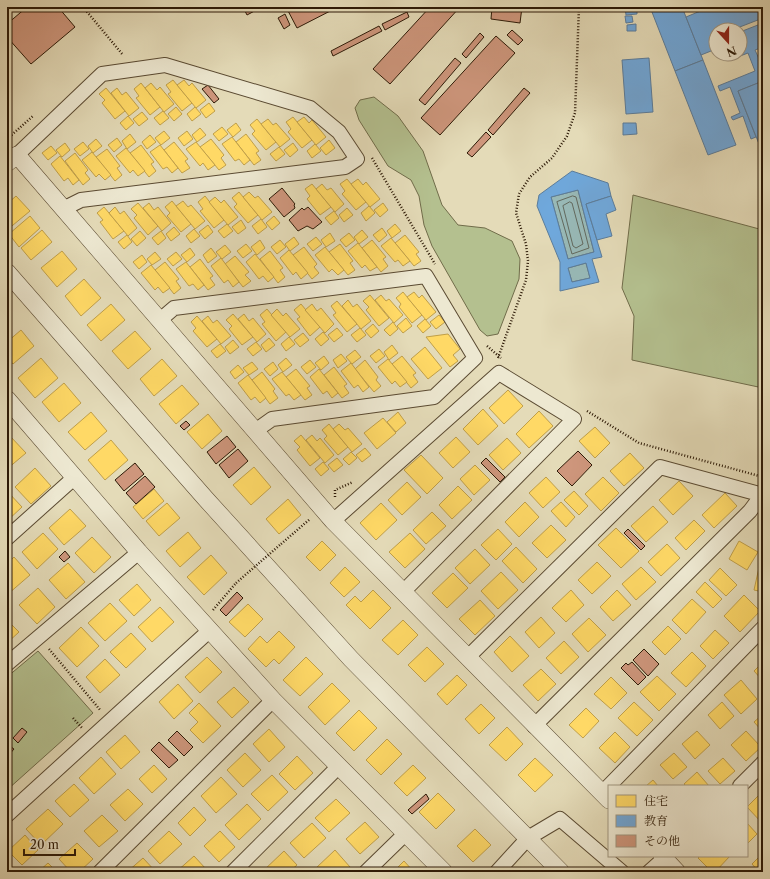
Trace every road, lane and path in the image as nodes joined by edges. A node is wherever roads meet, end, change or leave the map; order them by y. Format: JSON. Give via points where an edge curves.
{"nodes":[{"id":1,"x":83,"y":7,"type":"edge"},
{"id":2,"x":579,"y":7,"type":"edge"},
{"id":3,"x":129,"y":54,"type":"dead end"},
{"id":4,"x":123,"y":55,"type":"junction"},
{"id":5,"x":115,"y":56,"type":"dead end"},
{"id":6,"x":36,"y":114,"type":"dead end"},
{"id":7,"x":7,"y":139,"type":"edge"},
{"id":8,"x":371,"y":155,"type":"dead end"},
{"id":9,"x":12,"y":159,"type":"edge"},
{"id":10,"x":62,"y":209,"type":"junction"},
{"id":11,"x":439,"y":271,"type":"dead end"},
{"id":12,"x":7,"y":272,"type":"edge"},
{"id":13,"x":160,"y":320,"type":"junction"},
{"id":14,"x":484,"y":343,"type":"dead end"},
{"id":15,"x":498,"y":357,"type":"junction"},
{"id":16,"x":505,"y":361,"type":"dead end"},
{"id":17,"x":10,"y":407,"type":"edge"},
{"id":18,"x":586,"y":410,"type":"dead end"},
{"id":19,"x":254,"y":431,"type":"junction"},
{"id":20,"x":75,"y":477,"type":"junction"},
{"id":21,"x":763,"y":477,"type":"edge"},
{"id":22,"x":763,"y":495,"type":"edge"},
{"id":23,"x":312,"y":517,"type":"dead end"},
{"id":24,"x":333,"y":521,"type":"junction"},
{"id":25,"x":7,"y":538,"type":"edge"},
{"id":26,"x":139,"y":552,"type":"junction"},
{"id":27,"x":403,"y":592,"type":"junction"},
{"id":28,"x":210,"y":613,"type":"dead end"},
{"id":29,"x":763,"y":628,"type":"edge"},
{"id":30,"x":209,"y":631,"type":"junction"},
{"id":31,"x":39,"y":637,"type":"junction"},
{"id":32,"x":468,"y":657,"type":"junction"},
{"id":33,"x":7,"y":664,"type":"edge"},
{"id":34,"x":273,"y":700,"type":"junction"},
{"id":35,"x":101,"y":711,"type":"dead end"},
{"id":36,"x":73,"y":718,"type":"dead end"},
{"id":37,"x":534,"y":726,"type":"junction"},
{"id":38,"x":82,"y":728,"type":"dead end"},
{"id":39,"x":763,"y":763,"type":"edge"},
{"id":40,"x":339,"y":766,"type":"junction"},
{"id":41,"x":616,"y":785,"type":"edge"},
{"id":42,"x":741,"y":785,"type":"edge"},
{"id":43,"x":606,"y":796,"type":"edge"},
{"id":44,"x":7,"y":815,"type":"edge"},
{"id":45,"x":405,"y":834,"type":"junction"},
{"id":46,"x":528,"y":838,"type":"junction"},
{"id":47,"x":664,"y":857,"type":"edge"},
{"id":48,"x":100,"y":872,"type":"edge"},
{"id":49,"x":233,"y":872,"type":"edge"},
{"id":50,"x":366,"y":872,"type":"edge"},
{"id":51,"x":444,"y":872,"type":"edge"},
{"id":52,"x":497,"y":872,"type":"edge"},
{"id":53,"x":561,"y":872,"type":"edge"},
{"id":54,"x":622,"y":872,"type":"edge"},
{"id":55,"x":650,"y":872,"type":"edge"},
{"id":56,"x":677,"y":872,"type":"edge"}],
"edges":[{"from":1,"to":4,"type":"path"},
{"from":2,"to":15,"type":"path","via":[[575,113],[566,136],[552,158],[530,177],[519,194],[516,213],[526,244],[526,280]]},
{"from":3,"to":4,"type":"path"},
{"from":4,"to":5,"type":"path"},
{"from":6,"to":7,"type":"path"},
{"from":8,"to":11,"type":"path"},
{"from":9,"to":10,"type":"street"},
{"from":9,"to":10,"type":"street","via":[[102,74],[164,65],[310,108],[339,132],[357,159],[345,167],[81,200]]},
{"from":10,"to":13,"type":"street"},
{"from":12,"to":46,"type":"street","via":[[205,498],[351,658]]},
{"from":13,"to":19,"type":"street"},
{"from":13,"to":19,"type":"street","via":[[174,308],[426,276],[475,358],[434,397],[272,419]]},
{"from":14,"to":15,"type":"path"},
{"from":15,"to":16,"type":"path"},
{"from":17,"to":20,"type":"street"},
{"from":18,"to":21,"type":"path","via":[[639,443]]},
{"from":19,"to":24,"type":"street"},
{"from":20,"to":25,"type":"street"},
{"from":20,"to":26,"type":"street"},
{"from":22,"to":32,"type":"street","via":[[660,467]]},
{"from":22,"to":37,"type":"street","via":[[750,511]]},
{"from":23,"to":28,"type":"path","bridge":true,"via":[[236,583]]},
{"from":24,"to":27,"type":"street"},
{"from":24,"to":27,"type":"street","via":[[499,373],[574,419]]},
{"from":26,"to":30,"type":"street"},
{"from":26,"to":31,"type":"street"},
{"from":27,"to":32,"type":"street"},
{"from":29,"to":41,"type":"street"},
{"from":30,"to":34,"type":"street"},
{"from":30,"to":44,"type":"street"},
{"from":31,"to":33,"type":"street"},
{"from":31,"to":35,"type":"path"},
{"from":32,"to":37,"type":"street"},
{"from":34,"to":40,"type":"street"},
{"from":34,"to":48,"type":"street"},
{"from":36,"to":38,"type":"path"},
{"from":37,"to":43,"type":"street"},
{"from":39,"to":42,"type":"street"},
{"from":40,"to":45,"type":"street"},
{"from":40,"to":49,"type":"street"},
{"from":45,"to":50,"type":"street"},
{"from":45,"to":51,"type":"street"},
{"from":46,"to":52,"type":"street"},
{"from":46,"to":53,"type":"street"},
{"from":46,"to":54,"type":"street","via":[[560,819]]},
{"from":47,"to":55,"type":"street"},
{"from":47,"to":56,"type":"street"}]}
